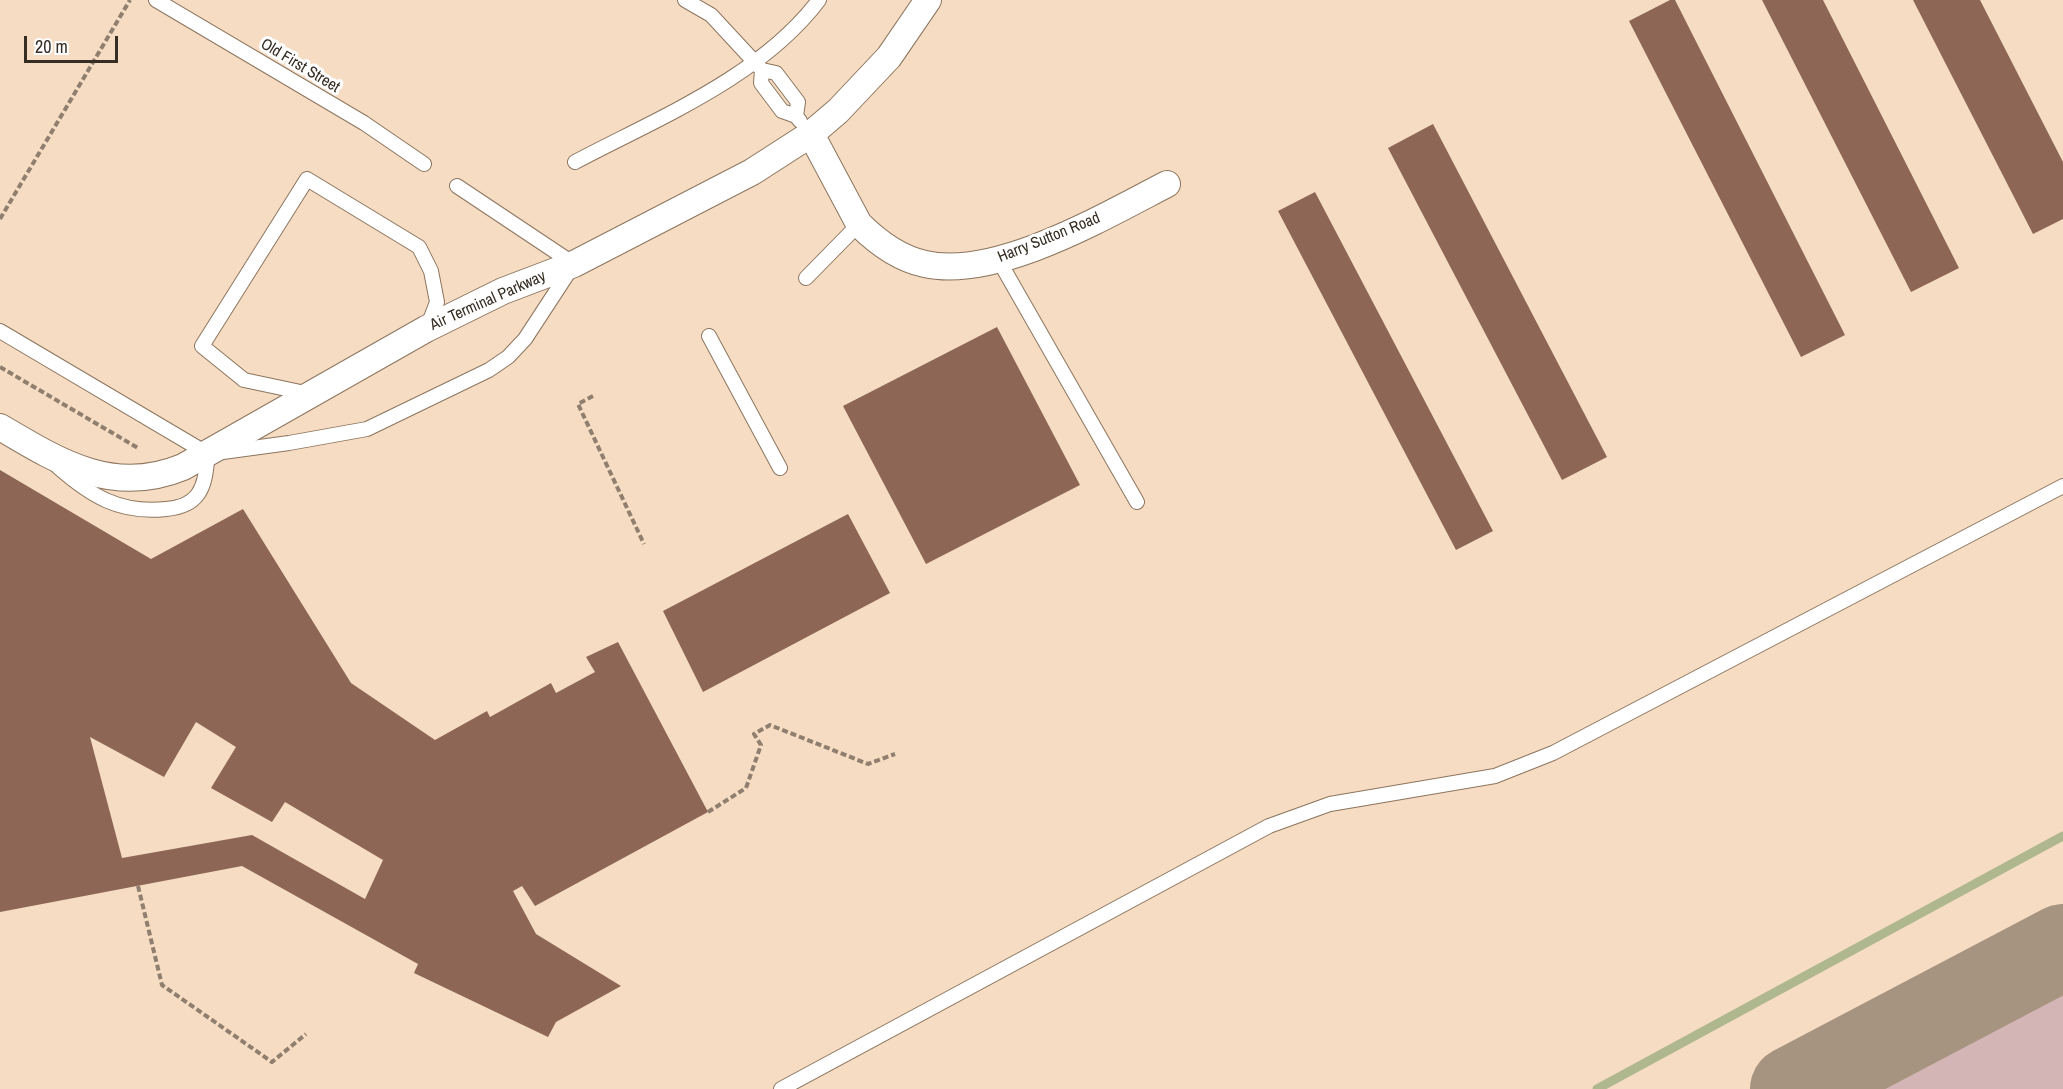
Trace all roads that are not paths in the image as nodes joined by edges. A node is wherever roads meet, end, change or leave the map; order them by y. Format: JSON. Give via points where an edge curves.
{"nodes":[{"id":1,"x":685,"y":0,"type":"edge"},
{"id":2,"x":819,"y":0,"type":"edge"},
{"id":3,"x":928,"y":0,"type":"edge"},
{"id":4,"x":165,"y":2,"type":"edge"},
{"id":5,"x":758,"y":66,"type":"junction"},
{"id":6,"x":804,"y":125,"type":"junction"},
{"id":7,"x":575,"y":162,"type":"dead end"},
{"id":8,"x":424,"y":164,"type":"dead end"},
{"id":9,"x":1167,"y":184,"type":"dead end"},
{"id":10,"x":457,"y":186,"type":"dead end"},
{"id":11,"x":859,"y":224,"type":"junction"},
{"id":12,"x":998,"y":260,"type":"junction"},
{"id":13,"x":574,"y":264,"type":"junction"},
{"id":14,"x":806,"y":278,"type":"dead end"},
{"id":15,"x":426,"y":329,"type":"junction"},
{"id":16,"x":0,"y":331,"type":"edge"},
{"id":17,"x":709,"y":336,"type":"dead end"},
{"id":18,"x":312,"y":394,"type":"junction"},
{"id":19,"x":0,"y":428,"type":"edge"},
{"id":20,"x":39,"y":451,"type":"junction"},
{"id":21,"x":208,"y":454,"type":"junction"},
{"id":22,"x":780,"y":468,"type":"dead end"},
{"id":23,"x":2063,"y":486,"type":"edge"},
{"id":24,"x":1137,"y":501,"type":"dead end"},
{"id":25,"x":781,"y":1089,"type":"edge"}],
"edges":[{"from":1,"to":5,"type":"lane","via":[[711,15]]},
{"from":2,"to":5,"type":"lane"},
{"from":3,"to":6,"type":"street","name":"Air Terminal Parkway","via":[[889,57],[859,90]]},
{"from":4,"to":8,"type":"lane","name":"Old First Street"},
{"from":5,"to":6,"type":"lane","via":[[761,84],[782,111]]},
{"from":5,"to":7,"type":"lane"},
{"from":6,"to":11,"type":"street","name":"Harry Sutton Road"},
{"from":6,"to":13,"type":"street","name":"Air Terminal Parkway","via":[[752,172]]},
{"from":9,"to":12,"type":"street","name":"Harry Sutton Road","via":[[1083,227]]},
{"from":10,"to":13,"type":"lane"},
{"from":11,"to":12,"type":"street","name":"Harry Sutton Road","via":[[886,246],[924,264],[959,266]]},
{"from":11,"to":14,"type":"lane"},
{"from":12,"to":24,"type":"lane"},
{"from":13,"to":15,"type":"street","name":"Air Terminal Parkway","via":[[503,291]]},
{"from":13,"to":21,"type":"lane","via":[[525,339],[489,370],[361,430]]},
{"from":15,"to":18,"type":"street","name":"Air Terminal Parkway"},
{"from":15,"to":18,"type":"lane","via":[[436,302],[431,271],[419,247],[307,179],[202,346],[244,380]]},
{"from":16,"to":21,"type":"lane"},
{"from":17,"to":22,"type":"lane"},
{"from":18,"to":21,"type":"street","name":"Air Terminal Parkway"},
{"from":19,"to":20,"type":"street","name":"Air Terminal Parkway"},
{"from":20,"to":21,"type":"street","name":"Air Terminal Parkway","via":[[81,469],[140,479],[170,472]]},
{"from":20,"to":21,"type":"lane","via":[[95,496],[124,507],[153,510],[182,506],[197,495]]},
{"from":23,"to":25,"type":"lane","via":[[1553,753],[1495,776],[1330,804],[1269,826]]}]}
